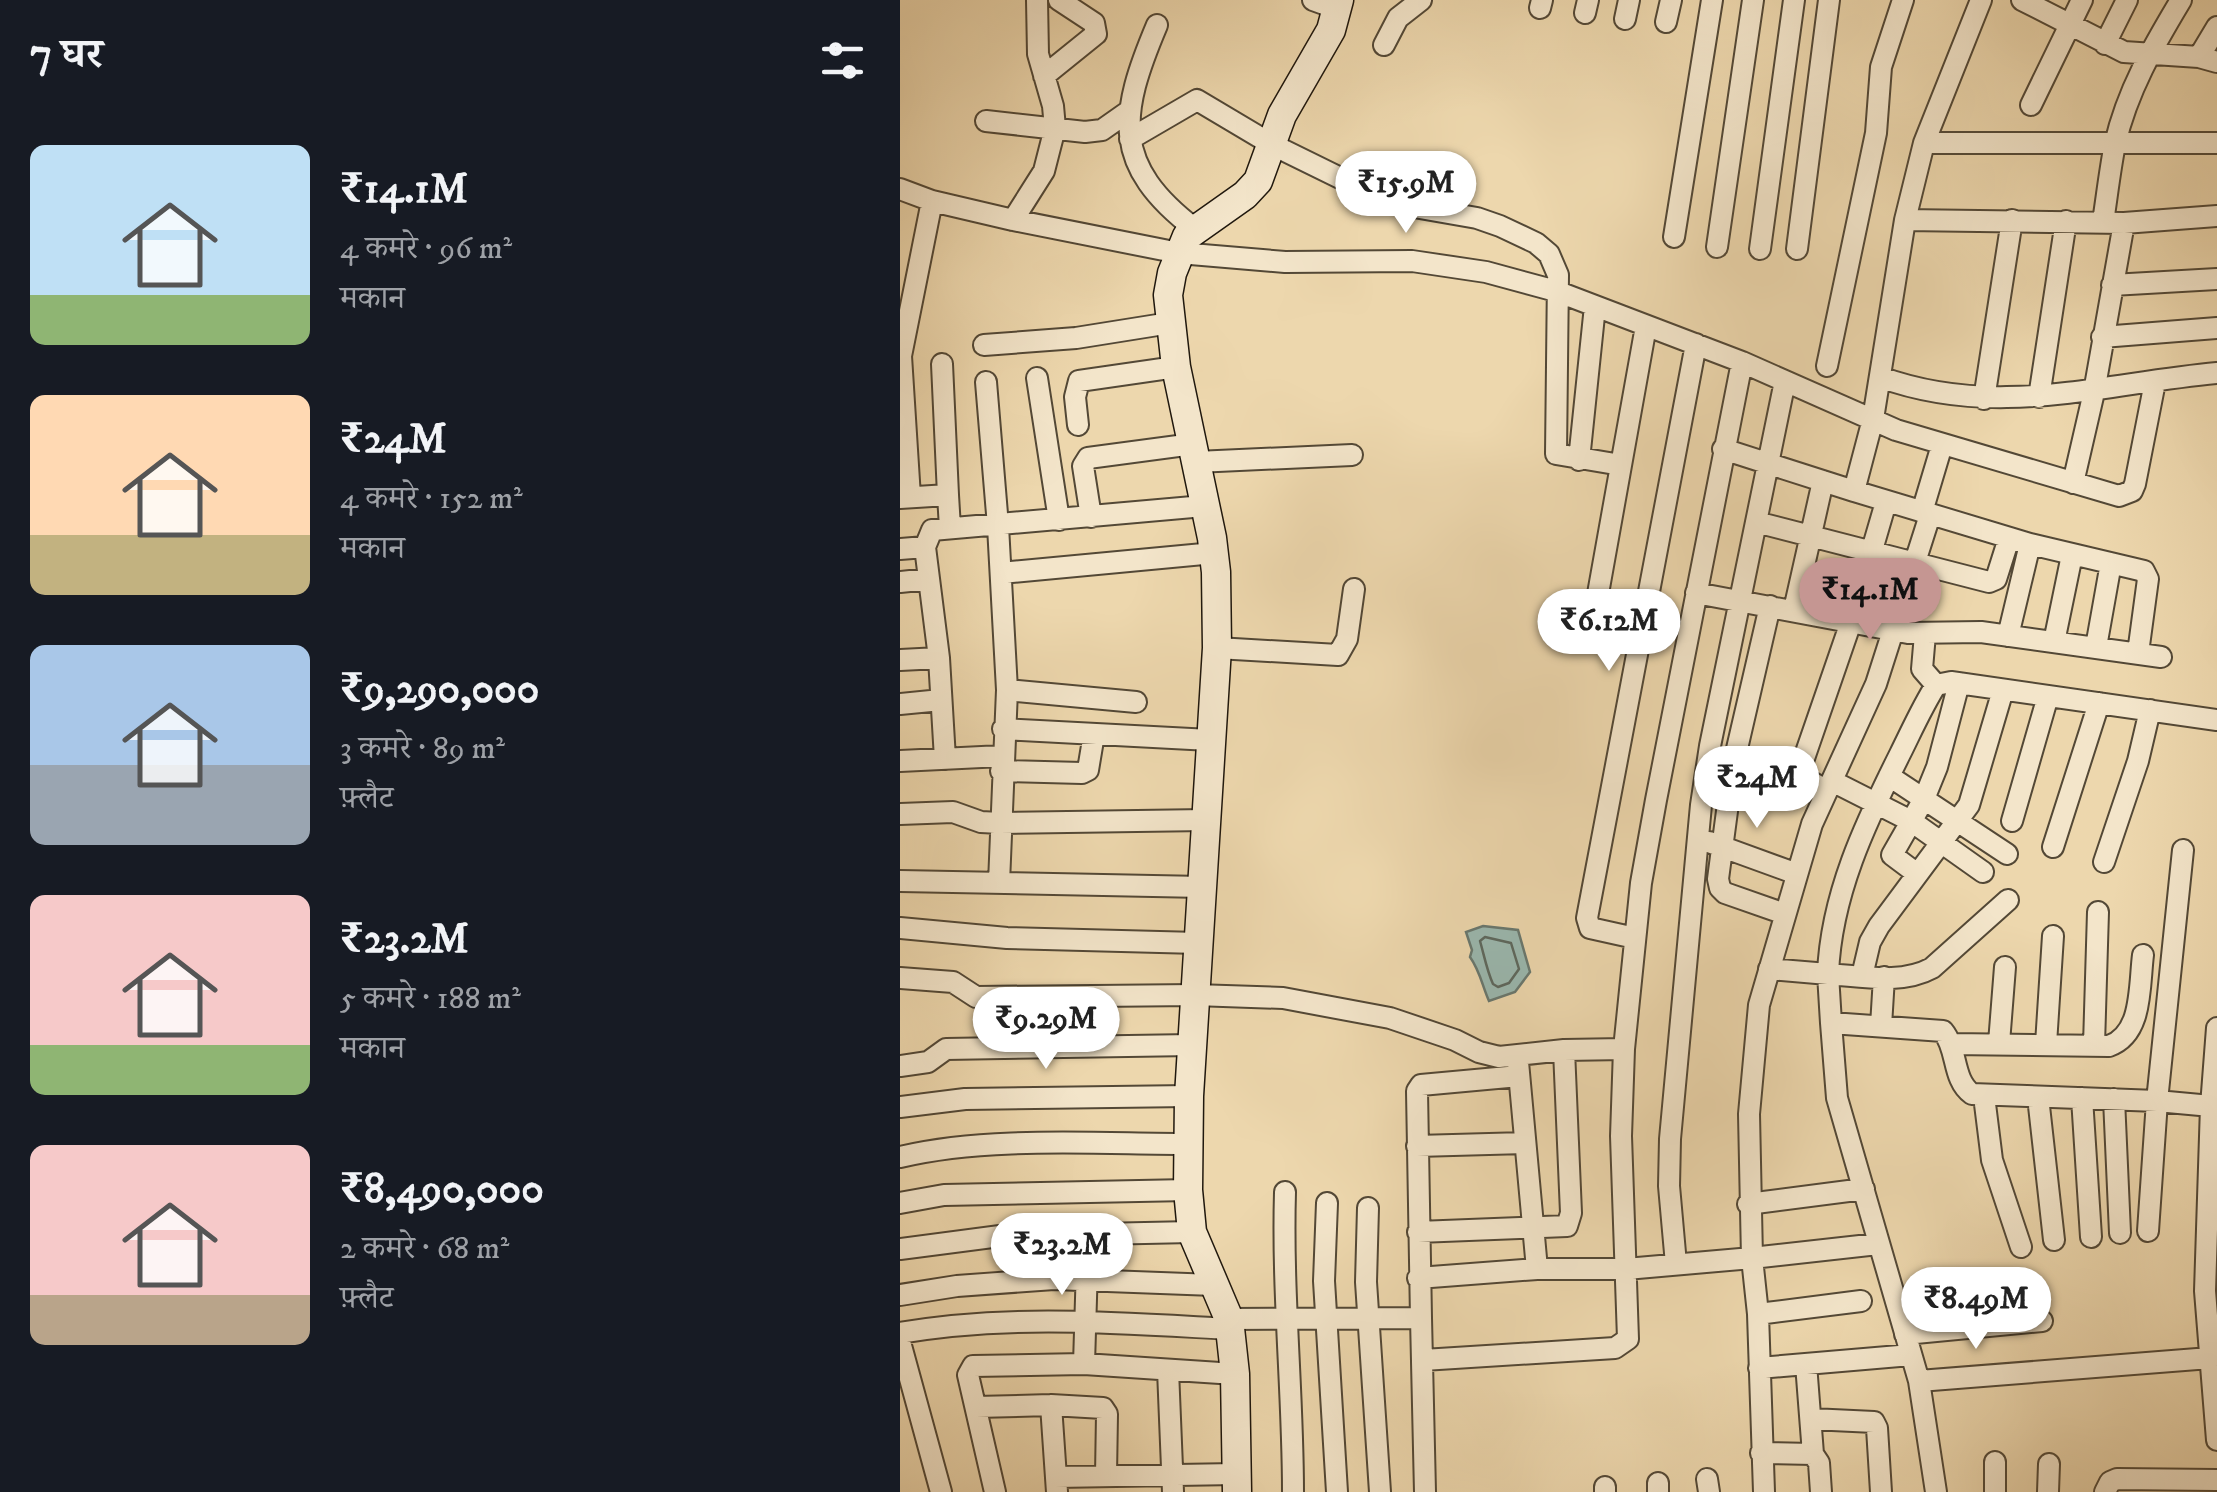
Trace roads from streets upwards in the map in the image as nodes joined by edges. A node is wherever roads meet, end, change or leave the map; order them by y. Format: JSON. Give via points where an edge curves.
{"nodes":[{"id":1,"x":1037,"y":0,"type":"edge"},
{"id":2,"x":1059,"y":0,"type":"edge"},
{"id":3,"x":1421,"y":0,"type":"edge"},
{"id":4,"x":1670,"y":0,"type":"edge"},
{"id":5,"x":1712,"y":0,"type":"edge"},
{"id":6,"x":1753,"y":0,"type":"edge"},
{"id":7,"x":1794,"y":0,"type":"edge"},
{"id":8,"x":1829,"y":0,"type":"edge"},
{"id":9,"x":1904,"y":0,"type":"edge"},
{"id":10,"x":1981,"y":0,"type":"edge"},
{"id":11,"x":2022,"y":0,"type":"edge"},
{"id":12,"x":2082,"y":0,"type":"edge"},
{"id":13,"x":2126,"y":0,"type":"edge"},
{"id":14,"x":2181,"y":0,"type":"edge"},
{"id":15,"x":1330,"y":3,"type":"edge"},
{"id":16,"x":1666,"y":22,"type":"dead end"},
{"id":17,"x":1157,"y":24,"type":"dead end"},
{"id":18,"x":2069,"y":26,"type":"junction"},
{"id":19,"x":2217,"y":27,"type":"edge"},
{"id":20,"x":2105,"y":44,"type":"junction"},
{"id":21,"x":1384,"y":46,"type":"dead end"},
{"id":22,"x":2148,"y":56,"type":"junction"},
{"id":23,"x":2208,"y":59,"type":"edge"},
{"id":24,"x":1044,"y":76,"type":"junction"},
{"id":25,"x":2031,"y":106,"type":"dead end"},
{"id":26,"x":1130,"y":111,"type":"junction"},
{"id":27,"x":986,"y":121,"type":"dead end"},
{"id":28,"x":1055,"y":128,"type":"junction"},
{"id":29,"x":1130,"y":139,"type":"junction"},
{"id":30,"x":1924,"y":142,"type":"junction"},
{"id":31,"x":2115,"y":143,"type":"junction"},
{"id":32,"x":2217,"y":143,"type":"edge"},
{"id":33,"x":1271,"y":144,"type":"junction"},
{"id":34,"x":900,"y":189,"type":"edge"},
{"id":35,"x":932,"y":201,"type":"junction"},
{"id":36,"x":2217,"y":216,"type":"edge"},
{"id":37,"x":1013,"y":220,"type":"junction"},
{"id":38,"x":1905,"y":220,"type":"junction"},
{"id":39,"x":2012,"y":220,"type":"junction"},
{"id":40,"x":2066,"y":222,"type":"junction"},
{"id":41,"x":2114,"y":222,"type":"junction"},
{"id":42,"x":1674,"y":237,"type":"dead end"},
{"id":43,"x":1186,"y":241,"type":"junction"},
{"id":44,"x":1717,"y":247,"type":"dead end"},
{"id":45,"x":1760,"y":249,"type":"dead end"},
{"id":46,"x":1797,"y":250,"type":"dead end"},
{"id":47,"x":2217,"y":279,"type":"edge"},
{"id":48,"x":1557,"y":283,"type":"junction"},
{"id":49,"x":2112,"y":285,"type":"junction"},
{"id":50,"x":1596,"y":306,"type":"junction"},
{"id":51,"x":1170,"y":323,"type":"junction"},
{"id":52,"x":1646,"y":326,"type":"junction"},
{"id":53,"x":2217,"y":328,"type":"edge"},
{"id":54,"x":2102,"y":336,"type":"junction"},
{"id":55,"x":1696,"y":344,"type":"junction"},
{"id":56,"x":984,"y":345,"type":"dead end"},
{"id":57,"x":1742,"y":362,"type":"junction"},
{"id":58,"x":942,"y":364,"type":"dead end"},
{"id":59,"x":1827,"y":366,"type":"dead end"},
{"id":60,"x":1176,"y":367,"type":"junction"},
{"id":61,"x":2217,"y":373,"type":"edge"},
{"id":62,"x":1037,"y":378,"type":"dead end"},
{"id":63,"x":1785,"y":381,"type":"junction"},
{"id":64,"x":986,"y":382,"type":"dead end"},
{"id":65,"x":2155,"y":382,"type":"junction"},
{"id":66,"x":2094,"y":392,"type":"junction"},
{"id":67,"x":1877,"y":396,"type":"junction"},
{"id":68,"x":2039,"y":396,"type":"junction"},
{"id":69,"x":1984,"y":399,"type":"junction"},
{"id":70,"x":1078,"y":425,"type":"dead end"},
{"id":71,"x":1942,"y":445,"type":"junction"},
{"id":72,"x":1723,"y":449,"type":"junction"},
{"id":73,"x":1194,"y":453,"type":"junction"},
{"id":74,"x":1352,"y":455,"type":"dead end"},
{"id":75,"x":1579,"y":460,"type":"junction"},
{"id":76,"x":1766,"y":463,"type":"junction"},
{"id":77,"x":1620,"y":466,"type":"junction"},
{"id":78,"x":1823,"y":481,"type":"junction"},
{"id":79,"x":2073,"y":484,"type":"junction"},
{"id":80,"x":1854,"y":491,"type":"junction"},
{"id":81,"x":948,"y":495,"type":"junction"},
{"id":82,"x":905,"y":498,"type":"edge"},
{"id":83,"x":1886,"y":502,"type":"junction"},
{"id":84,"x":1204,"y":506,"type":"junction"},
{"id":85,"x":1926,"y":514,"type":"junction"},
{"id":86,"x":1091,"y":517,"type":"junction"},
{"id":87,"x":1059,"y":520,"type":"junction"},
{"id":88,"x":1756,"y":522,"type":"junction"},
{"id":89,"x":998,"y":526,"type":"junction"},
{"id":90,"x":950,"y":528,"type":"junction"},
{"id":91,"x":1811,"y":538,"type":"junction"},
{"id":92,"x":2009,"y":538,"type":"junction"},
{"id":93,"x":2030,"y":544,"type":"junction"},
{"id":94,"x":925,"y":546,"type":"junction"},
{"id":95,"x":900,"y":549,"type":"edge"},
{"id":96,"x":1214,"y":553,"type":"junction"},
{"id":97,"x":1871,"y":553,"type":"junction"},
{"id":98,"x":2072,"y":555,"type":"junction"},
{"id":99,"x":2111,"y":563,"type":"junction"},
{"id":100,"x":1914,"y":564,"type":"junction"},
{"id":101,"x":1001,"y":573,"type":"junction"},
{"id":102,"x":929,"y":580,"type":"junction"},
{"id":103,"x":900,"y":582,"type":"edge"},
{"id":104,"x":1354,"y":589,"type":"dead end"},
{"id":105,"x":1696,"y":593,"type":"junction"},
{"id":106,"x":1742,"y":601,"type":"junction"},
{"id":107,"x":1770,"y":606,"type":"junction"},
{"id":108,"x":1794,"y":610,"type":"junction"},
{"id":109,"x":1594,"y":616,"type":"dead end"},
{"id":110,"x":1851,"y":622,"type":"junction"},
{"id":111,"x":1893,"y":630,"type":"junction"},
{"id":112,"x":1925,"y":634,"type":"junction"},
{"id":113,"x":2008,"y":636,"type":"junction"},
{"id":114,"x":2054,"y":642,"type":"junction"},
{"id":115,"x":1217,"y":648,"type":"junction"},
{"id":116,"x":2096,"y":648,"type":"junction"},
{"id":117,"x":2138,"y":654,"type":"junction"},
{"id":118,"x":2161,"y":657,"type":"dead end"},
{"id":119,"x":939,"y":658,"type":"junction"},
{"id":120,"x":900,"y":660,"type":"edge"},
{"id":121,"x":1959,"y":683,"type":"junction"},
{"id":122,"x":1936,"y":686,"type":"junction"},
{"id":123,"x":1007,"y":690,"type":"junction"},
{"id":124,"x":2002,"y":690,"type":"junction"},
{"id":125,"x":2048,"y":696,"type":"junction"},
{"id":126,"x":941,"y":700,"type":"junction"},
{"id":127,"x":1136,"y":702,"type":"dead end"},
{"id":128,"x":2099,"y":703,"type":"junction"},
{"id":129,"x":900,"y":704,"type":"edge"},
{"id":130,"x":2150,"y":710,"type":"junction"},
{"id":131,"x":2217,"y":720,"type":"edge"},
{"id":132,"x":1004,"y":729,"type":"junction"},
{"id":133,"x":1094,"y":734,"type":"junction"},
{"id":134,"x":1210,"y":740,"type":"junction"},
{"id":135,"x":944,"y":759,"type":"junction"},
{"id":136,"x":900,"y":761,"type":"edge"},
{"id":137,"x":1002,"y":764,"type":"junction"},
{"id":138,"x":1889,"y":776,"type":"junction"},
{"id":139,"x":1829,"y":786,"type":"junction"},
{"id":140,"x":1924,"y":799,"type":"junction"},
{"id":141,"x":1877,"y":802,"type":"junction"},
{"id":142,"x":900,"y":814,"type":"edge"},
{"id":143,"x":1206,"y":820,"type":"junction"},
{"id":144,"x":1912,"y":821,"type":"junction"},
{"id":145,"x":1958,"y":822,"type":"junction"},
{"id":146,"x":2012,"y":822,"type":"dead end"},
{"id":147,"x":1000,"y":823,"type":"junction"},
{"id":148,"x":1698,"y":839,"type":"junction"},
{"id":149,"x":1942,"y":841,"type":"junction"},
{"id":150,"x":1722,"y":846,"type":"junction"},
{"id":151,"x":2053,"y":847,"type":"dead end"},
{"id":152,"x":2183,"y":850,"type":"dead end"},
{"id":153,"x":2007,"y":854,"type":"dead end"},
{"id":154,"x":2104,"y":862,"type":"dead end"},
{"id":155,"x":1984,"y":872,"type":"dead end"},
{"id":156,"x":1916,"y":873,"type":"junction"},
{"id":157,"x":1797,"y":874,"type":"junction"},
{"id":158,"x":900,"y":881,"type":"edge"},
{"id":159,"x":999,"y":882,"type":"junction"},
{"id":160,"x":1203,"y":887,"type":"junction"},
{"id":161,"x":2008,"y":900,"type":"dead end"},
{"id":162,"x":2098,"y":912,"type":"dead end"},
{"id":163,"x":1785,"y":914,"type":"junction"},
{"id":164,"x":900,"y":928,"type":"edge"},
{"id":165,"x":2054,"y":936,"type":"dead end"},
{"id":166,"x":1635,"y":938,"type":"junction"},
{"id":167,"x":1198,"y":944,"type":"junction"},
{"id":168,"x":2144,"y":956,"type":"dead end"},
{"id":169,"x":2005,"y":966,"type":"dead end"},
{"id":170,"x":1769,"y":968,"type":"junction"},
{"id":171,"x":1828,"y":974,"type":"junction"},
{"id":172,"x":1862,"y":976,"type":"junction"},
{"id":173,"x":1884,"y":977,"type":"junction"},
{"id":174,"x":900,"y":978,"type":"edge"},
{"id":175,"x":1194,"y":995,"type":"junction"},
{"id":176,"x":1831,"y":1024,"type":"junction"},
{"id":177,"x":1881,"y":1026,"type":"junction"},
{"id":178,"x":2217,"y":1028,"type":"edge"},
{"id":179,"x":2000,"y":1043,"type":"junction"},
{"id":180,"x":1951,"y":1044,"type":"junction"},
{"id":181,"x":2046,"y":1044,"type":"junction"},
{"id":182,"x":1192,"y":1045,"type":"junction"},
{"id":183,"x":2094,"y":1045,"type":"junction"},
{"id":184,"x":1624,"y":1048,"type":"junction"},
{"id":185,"x":1564,"y":1050,"type":"junction"},
{"id":186,"x":900,"y":1066,"type":"edge"},
{"id":187,"x":1518,"y":1066,"type":"junction"},
{"id":188,"x":1189,"y":1096,"type":"junction"},
{"id":189,"x":1984,"y":1096,"type":"junction"},
{"id":190,"x":2038,"y":1096,"type":"junction"},
{"id":191,"x":2082,"y":1098,"type":"junction"},
{"id":192,"x":2114,"y":1099,"type":"junction"},
{"id":193,"x":2157,"y":1101,"type":"junction"},
{"id":194,"x":2214,"y":1106,"type":"edge"},
{"id":195,"x":900,"y":1108,"type":"edge"},
{"id":196,"x":1525,"y":1142,"type":"junction"},
{"id":197,"x":1188,"y":1144,"type":"junction"},
{"id":198,"x":1416,"y":1146,"type":"junction"},
{"id":199,"x":900,"y":1158,"type":"edge"},
{"id":200,"x":1864,"y":1189,"type":"junction"},
{"id":201,"x":1188,"y":1190,"type":"junction"},
{"id":202,"x":1285,"y":1192,"type":"dead end"},
{"id":203,"x":1327,"y":1202,"type":"dead end"},
{"id":204,"x":900,"y":1203,"type":"edge"},
{"id":205,"x":1748,"y":1204,"type":"junction"},
{"id":206,"x":1368,"y":1208,"type":"dead end"},
{"id":207,"x":1533,"y":1228,"type":"junction"},
{"id":208,"x":2148,"y":1231,"type":"dead end"},
{"id":209,"x":1192,"y":1232,"type":"junction"},
{"id":210,"x":1418,"y":1232,"type":"junction"},
{"id":211,"x":1088,"y":1233,"type":"junction"},
{"id":212,"x":2120,"y":1233,"type":"dead end"},
{"id":213,"x":2091,"y":1237,"type":"dead end"},
{"id":214,"x":2054,"y":1240,"type":"dead end"},
{"id":215,"x":1878,"y":1244,"type":"junction"},
{"id":216,"x":2021,"y":1247,"type":"dead end"},
{"id":217,"x":900,"y":1249,"type":"edge"},
{"id":218,"x":1752,"y":1258,"type":"junction"},
{"id":219,"x":1676,"y":1264,"type":"junction"},
{"id":220,"x":1537,"y":1269,"type":"junction"},
{"id":221,"x":1626,"y":1269,"type":"junction"},
{"id":222,"x":1418,"y":1278,"type":"junction"},
{"id":223,"x":1088,"y":1280,"type":"junction"},
{"id":224,"x":1214,"y":1285,"type":"junction"},
{"id":225,"x":900,"y":1295,"type":"edge"},
{"id":226,"x":1862,"y":1301,"type":"dead end"},
{"id":227,"x":1758,"y":1314,"type":"junction"},
{"id":228,"x":1422,"y":1318,"type":"junction"},
{"id":229,"x":1286,"y":1320,"type":"junction"},
{"id":230,"x":1326,"y":1320,"type":"junction"},
{"id":231,"x":1368,"y":1320,"type":"junction"},
{"id":232,"x":2042,"y":1320,"type":"dead end"},
{"id":233,"x":1086,"y":1321,"type":"junction"},
{"id":234,"x":1230,"y":1324,"type":"junction"},
{"id":235,"x":900,"y":1334,"type":"edge"},
{"id":236,"x":1905,"y":1334,"type":"junction"},
{"id":237,"x":900,"y":1342,"type":"edge"},
{"id":238,"x":1912,"y":1356,"type":"junction"},
{"id":239,"x":2210,"y":1358,"type":"junction"},
{"id":240,"x":1422,"y":1360,"type":"junction"},
{"id":241,"x":1084,"y":1364,"type":"junction"},
{"id":242,"x":1806,"y":1364,"type":"junction"},
{"id":243,"x":1759,"y":1368,"type":"junction"},
{"id":244,"x":1168,"y":1370,"type":"junction"},
{"id":245,"x":1235,"y":1374,"type":"junction"},
{"id":246,"x":1919,"y":1381,"type":"junction"},
{"id":247,"x":1051,"y":1404,"type":"junction"},
{"id":248,"x":976,"y":1407,"type":"junction"},
{"id":249,"x":1810,"y":1419,"type":"junction"},
{"id":250,"x":2217,"y":1440,"type":"edge"},
{"id":251,"x":1761,"y":1454,"type":"junction"},
{"id":252,"x":1813,"y":1454,"type":"junction"},
{"id":253,"x":1996,"y":1462,"type":"dead end"},
{"id":254,"x":2049,"y":1464,"type":"dead end"},
{"id":255,"x":1111,"y":1481,"type":"edge"},
{"id":256,"x":1174,"y":1483,"type":"edge"},
{"id":257,"x":1236,"y":1483,"type":"edge"},
{"id":258,"x":1056,"y":1484,"type":"edge"},
{"id":259,"x":2204,"y":1484,"type":"edge"},
{"id":260,"x":940,"y":1492,"type":"edge"},
{"id":261,"x":994,"y":1492,"type":"edge"},
{"id":262,"x":1293,"y":1492,"type":"edge"},
{"id":263,"x":1337,"y":1492,"type":"edge"},
{"id":264,"x":1380,"y":1492,"type":"edge"},
{"id":265,"x":1426,"y":1492,"type":"edge"},
{"id":266,"x":1764,"y":1492,"type":"edge"},
{"id":267,"x":1821,"y":1492,"type":"edge"},
{"id":268,"x":1881,"y":1492,"type":"edge"},
{"id":269,"x":1936,"y":1492,"type":"edge"},
{"id":270,"x":1995,"y":1492,"type":"edge"},
{"id":271,"x":2048,"y":1492,"type":"edge"},
{"id":272,"x":2105,"y":1492,"type":"edge"}],
"edges":[{"from":1,"to":24,"type":"street"},
{"from":2,"to":24,"type":"street","via":[[1094,23],[1096,34]]},
{"from":3,"to":21,"type":"street","via":[[1398,18]]},
{"from":4,"to":16,"type":"street"},
{"from":5,"to":42,"type":"street"},
{"from":6,"to":44,"type":"street"},
{"from":7,"to":45,"type":"street"},
{"from":8,"to":46,"type":"street"},
{"from":9,"to":59,"type":"street","via":[[1881,67],[1876,134]]},
{"from":10,"to":30,"type":"street"},
{"from":11,"to":18,"type":"street"},
{"from":12,"to":18,"type":"street"},
{"from":13,"to":20,"type":"street"},
{"from":14,"to":22,"type":"street"},
{"from":15,"to":33,"type":"street","via":[[1331,30]]},
{"from":17,"to":26,"type":"street"},
{"from":18,"to":20,"type":"street"},
{"from":18,"to":25,"type":"street"},
{"from":19,"to":23,"type":"street"},
{"from":20,"to":22,"type":"street"},
{"from":22,"to":23,"type":"street"},
{"from":22,"to":31,"type":"street"},
{"from":24,"to":28,"type":"street"},
{"from":26,"to":28,"type":"street","via":[[1102,130]]},
{"from":26,"to":29,"type":"street"},
{"from":27,"to":28,"type":"street"},
{"from":28,"to":37,"type":"street","via":[[1044,170]]},
{"from":29,"to":33,"type":"street","via":[[1197,100]]},
{"from":29,"to":43,"type":"street","via":[[1150,188]]},
{"from":30,"to":31,"type":"street"},
{"from":30,"to":38,"type":"street"},
{"from":31,"to":32,"type":"street"},
{"from":31,"to":41,"type":"street"},
{"from":33,"to":43,"type":"street","via":[[1245,196]]},
{"from":33,"to":48,"type":"street","via":[[1391,203],[1477,218],[1536,243],[1549,254]]},
{"from":34,"to":35,"type":"street"},
{"from":35,"to":37,"type":"street"},
{"from":35,"to":82,"type":"street","via":[[901,356]]},
{"from":36,"to":41,"type":"street"},
{"from":37,"to":43,"type":"street"},
{"from":38,"to":39,"type":"street"},
{"from":38,"to":67,"type":"street"},
{"from":39,"to":40,"type":"street"},
{"from":39,"to":69,"type":"street"},
{"from":40,"to":41,"type":"street"},
{"from":40,"to":68,"type":"street"},
{"from":41,"to":49,"type":"street"},
{"from":43,"to":48,"type":"street","via":[[1285,262],[1412,262]]},
{"from":43,"to":51,"type":"street","via":[[1168,295]]},
{"from":47,"to":49,"type":"street"},
{"from":48,"to":50,"type":"street"},
{"from":48,"to":75,"type":"street","via":[[1554,450],[1560,458]]},
{"from":49,"to":54,"type":"street"},
{"from":50,"to":52,"type":"street"},
{"from":50,"to":75,"type":"street"},
{"from":51,"to":56,"type":"street"},
{"from":51,"to":60,"type":"street"},
{"from":52,"to":55,"type":"street"},
{"from":52,"to":77,"type":"street"},
{"from":53,"to":54,"type":"street"},
{"from":54,"to":66,"type":"street"},
{"from":55,"to":57,"type":"street"},
{"from":55,"to":166,"type":"street","via":[[1588,918],[1596,932]]},
{"from":57,"to":63,"type":"street"},
{"from":57,"to":72,"type":"street"},
{"from":58,"to":81,"type":"street"},
{"from":60,"to":70,"type":"street","via":[[1079,381]]},
{"from":60,"to":73,"type":"street"},
{"from":61,"to":65,"type":"street"},
{"from":62,"to":87,"type":"street"},
{"from":63,"to":67,"type":"street"},
{"from":63,"to":76,"type":"street"},
{"from":64,"to":89,"type":"street"},
{"from":65,"to":66,"type":"street"},
{"from":65,"to":79,"type":"street","via":[[2132,491],[2119,496]]},
{"from":66,"to":68,"type":"street"},
{"from":66,"to":79,"type":"street"},
{"from":67,"to":69,"type":"street"},
{"from":67,"to":71,"type":"street"},
{"from":67,"to":80,"type":"street"},
{"from":68,"to":69,"type":"street"},
{"from":71,"to":79,"type":"street"},
{"from":71,"to":85,"type":"street"},
{"from":72,"to":76,"type":"street"},
{"from":72,"to":105,"type":"street"},
{"from":73,"to":74,"type":"street"},
{"from":73,"to":84,"type":"street"},
{"from":73,"to":86,"type":"street","via":[[1084,461]]},
{"from":75,"to":77,"type":"street"},
{"from":76,"to":78,"type":"street"},
{"from":76,"to":88,"type":"street"},
{"from":77,"to":109,"type":"street"},
{"from":78,"to":80,"type":"street"},
{"from":78,"to":91,"type":"street"},
{"from":80,"to":83,"type":"street"},
{"from":81,"to":82,"type":"street"},
{"from":81,"to":90,"type":"street"},
{"from":83,"to":85,"type":"street"},
{"from":83,"to":97,"type":"street"},
{"from":84,"to":86,"type":"street"},
{"from":84,"to":96,"type":"street"},
{"from":85,"to":92,"type":"street"},
{"from":85,"to":100,"type":"street"},
{"from":86,"to":87,"type":"street"},
{"from":87,"to":89,"type":"street"},
{"from":88,"to":91,"type":"street"},
{"from":88,"to":106,"type":"street"},
{"from":89,"to":90,"type":"street"},
{"from":89,"to":101,"type":"street"},
{"from":90,"to":94,"type":"street","via":[[932,530]]},
{"from":91,"to":97,"type":"street"},
{"from":91,"to":108,"type":"street"},
{"from":92,"to":93,"type":"street"},
{"from":92,"to":100,"type":"street","via":[[1994,582]]},
{"from":93,"to":98,"type":"street"},
{"from":93,"to":113,"type":"street"},
{"from":94,"to":95,"type":"street"},
{"from":94,"to":102,"type":"street"},
{"from":96,"to":101,"type":"street"},
{"from":96,"to":115,"type":"street"},
{"from":97,"to":100,"type":"street"},
{"from":97,"to":110,"type":"street"},
{"from":98,"to":99,"type":"street"},
{"from":98,"to":114,"type":"street"},
{"from":99,"to":116,"type":"street"},
{"from":99,"to":117,"type":"street","via":[[2147,574]]},
{"from":100,"to":111,"type":"street"},
{"from":101,"to":123,"type":"street"},
{"from":102,"to":103,"type":"street"},
{"from":102,"to":119,"type":"street"},
{"from":104,"to":115,"type":"street","via":[[1348,639],[1338,655]]},
{"from":105,"to":106,"type":"street"},
{"from":105,"to":166,"type":"street"},
{"from":106,"to":107,"type":"street"},
{"from":106,"to":148,"type":"street","via":[[1710,746]]},
{"from":107,"to":108,"type":"street"},
{"from":107,"to":150,"type":"street"},
{"from":108,"to":110,"type":"street"},
{"from":110,"to":111,"type":"street"},
{"from":110,"to":139,"type":"street","via":[[1801,768],[1805,778]]},
{"from":111,"to":112,"type":"street"},
{"from":111,"to":139,"type":"street"},
{"from":112,"to":113,"type":"street"},
{"from":112,"to":122,"type":"street","via":[[1922,669]]},
{"from":113,"to":114,"type":"street"},
{"from":114,"to":116,"type":"street"},
{"from":115,"to":134,"type":"street"},
{"from":116,"to":117,"type":"street"},
{"from":117,"to":118,"type":"street"},
{"from":119,"to":120,"type":"street"},
{"from":119,"to":126,"type":"street"},
{"from":121,"to":122,"type":"street"},
{"from":121,"to":124,"type":"street"},
{"from":121,"to":140,"type":"street"},
{"from":122,"to":138,"type":"street"},
{"from":123,"to":127,"type":"street"},
{"from":123,"to":132,"type":"street"},
{"from":124,"to":125,"type":"street"},
{"from":124,"to":145,"type":"street","via":[[1976,788]]},
{"from":125,"to":128,"type":"street"},
{"from":125,"to":146,"type":"street"},
{"from":126,"to":129,"type":"street"},
{"from":126,"to":135,"type":"street"},
{"from":128,"to":130,"type":"street"},
{"from":128,"to":151,"type":"street"},
{"from":130,"to":131,"type":"street"},
{"from":130,"to":154,"type":"street"},
{"from":132,"to":133,"type":"street"},
{"from":132,"to":137,"type":"street"},
{"from":133,"to":134,"type":"street"},
{"from":133,"to":137,"type":"street","via":[[1082,773]]},
{"from":134,"to":143,"type":"street"},
{"from":135,"to":136,"type":"street"},
{"from":135,"to":137,"type":"street"},
{"from":137,"to":147,"type":"street"},
{"from":138,"to":140,"type":"street"},
{"from":138,"to":141,"type":"street"},
{"from":139,"to":141,"type":"street"},
{"from":139,"to":157,"type":"street"},
{"from":140,"to":144,"type":"street"},
{"from":140,"to":145,"type":"street"},
{"from":141,"to":144,"type":"street"},
{"from":141,"to":171,"type":"street","via":[[1836,909]]},
{"from":142,"to":147,"type":"street","via":[[953,812]]},
{"from":143,"to":147,"type":"street"},
{"from":143,"to":160,"type":"street"},
{"from":144,"to":149,"type":"street"},
{"from":144,"to":156,"type":"street","via":[[1892,855]]},
{"from":145,"to":149,"type":"street"},
{"from":145,"to":153,"type":"street"},
{"from":147,"to":159,"type":"street"},
{"from":148,"to":150,"type":"street"},
{"from":148,"to":219,"type":"street","via":[[1670,1139]]},
{"from":149,"to":155,"type":"street"},
{"from":149,"to":156,"type":"street"},
{"from":150,"to":157,"type":"street"},
{"from":150,"to":163,"type":"street","via":[[1720,888]]},
{"from":152,"to":193,"type":"street"},
{"from":156,"to":172,"type":"street","via":[[1870,942]]},
{"from":157,"to":163,"type":"street"},
{"from":158,"to":159,"type":"street"},
{"from":159,"to":160,"type":"street"},
{"from":160,"to":167,"type":"street"},
{"from":161,"to":173,"type":"street","via":[[1932,968]]},
{"from":162,"to":183,"type":"street"},
{"from":163,"to":170,"type":"street"},
{"from":164,"to":167,"type":"street"},
{"from":165,"to":181,"type":"street"},
{"from":166,"to":184,"type":"street"},
{"from":167,"to":175,"type":"street"},
{"from":168,"to":183,"type":"street","via":[[2130,1032],[2121,1041]]},
{"from":169,"to":179,"type":"street"},
{"from":170,"to":171,"type":"street"},
{"from":170,"to":205,"type":"street","via":[[1749,1114]]},
{"from":171,"to":172,"type":"street"},
{"from":171,"to":176,"type":"street"},
{"from":172,"to":173,"type":"street"},
{"from":173,"to":177,"type":"street"},
{"from":174,"to":175,"type":"street","via":[[953,982],[976,997]]},
{"from":175,"to":182,"type":"street"},
{"from":175,"to":187,"type":"street","via":[[1335,1006],[1424,1028]]},
{"from":176,"to":177,"type":"street"},
{"from":176,"to":200,"type":"street","via":[[1836,1098]]},
{"from":177,"to":180,"type":"street","via":[[1933,1028]]},
{"from":178,"to":194,"type":"street"},
{"from":179,"to":180,"type":"street"},
{"from":179,"to":181,"type":"street"},
{"from":180,"to":189,"type":"street","via":[[1966,1090]]},
{"from":181,"to":183,"type":"street"},
{"from":182,"to":186,"type":"street","via":[[946,1049],[928,1062]]},
{"from":182,"to":188,"type":"street"},
{"from":184,"to":185,"type":"street"},
{"from":184,"to":221,"type":"street"},
{"from":185,"to":187,"type":"street"},
{"from":185,"to":207,"type":"street","via":[[1571,1220],[1561,1228]]},
{"from":187,"to":196,"type":"street"},
{"from":187,"to":198,"type":"street","via":[[1421,1086]]},
{"from":188,"to":195,"type":"street","via":[[966,1099]]},
{"from":188,"to":197,"type":"street"},
{"from":189,"to":190,"type":"street"},
{"from":189,"to":216,"type":"street","via":[[1992,1160]]},
{"from":190,"to":191,"type":"street"},
{"from":190,"to":214,"type":"street"},
{"from":191,"to":192,"type":"street"},
{"from":191,"to":213,"type":"street"},
{"from":192,"to":193,"type":"street"},
{"from":192,"to":212,"type":"street"},
{"from":193,"to":194,"type":"street"},
{"from":193,"to":208,"type":"street"},
{"from":194,"to":239,"type":"street","via":[[2205,1272]]},
{"from":196,"to":198,"type":"street"},
{"from":196,"to":207,"type":"street"},
{"from":197,"to":199,"type":"street","via":[[989,1146]]},
{"from":197,"to":201,"type":"street"},
{"from":198,"to":210,"type":"street"},
{"from":200,"to":205,"type":"street"},
{"from":200,"to":215,"type":"street"},
{"from":201,"to":204,"type":"street","via":[[944,1195]]},
{"from":201,"to":209,"type":"street"},
{"from":202,"to":229,"type":"street"},
{"from":203,"to":230,"type":"street"},
{"from":205,"to":218,"type":"street"},
{"from":206,"to":231,"type":"street"},
{"from":207,"to":210,"type":"street"},
{"from":207,"to":220,"type":"street"},
{"from":209,"to":211,"type":"street"},
{"from":209,"to":224,"type":"street"},
{"from":210,"to":222,"type":"street"},
{"from":211,"to":217,"type":"street"},
{"from":211,"to":223,"type":"street"},
{"from":215,"to":218,"type":"street"},
{"from":215,"to":236,"type":"street"},
{"from":218,"to":219,"type":"street"},
{"from":218,"to":227,"type":"street"},
{"from":219,"to":221,"type":"street"},
{"from":220,"to":221,"type":"street"},
{"from":220,"to":222,"type":"street"},
{"from":221,"to":240,"type":"street","via":[[1630,1331],[1624,1344]]},
{"from":222,"to":228,"type":"street"},
{"from":223,"to":224,"type":"street"},
{"from":223,"to":225,"type":"street","via":[[1011,1281]]},
{"from":223,"to":233,"type":"street"},
{"from":224,"to":234,"type":"street"},
{"from":226,"to":227,"type":"street"},
{"from":227,"to":243,"type":"street"},
{"from":228,"to":231,"type":"street"},
{"from":228,"to":240,"type":"street"},
{"from":229,"to":230,"type":"street"},
{"from":229,"to":234,"type":"street"},
{"from":229,"to":262,"type":"street"},
{"from":230,"to":231,"type":"street"},
{"from":230,"to":263,"type":"street"},
{"from":231,"to":264,"type":"street"},
{"from":232,"to":236,"type":"street"},
{"from":233,"to":234,"type":"street"},
{"from":233,"to":235,"type":"street","via":[[978,1322]]},
{"from":233,"to":241,"type":"street"},
{"from":234,"to":245,"type":"street"},
{"from":236,"to":238,"type":"street"},
{"from":237,"to":260,"type":"street"},
{"from":238,"to":242,"type":"street"},
{"from":238,"to":246,"type":"street"},
{"from":239,"to":246,"type":"street"},
{"from":239,"to":250,"type":"street"},
{"from":240,"to":265,"type":"street"},
{"from":241,"to":244,"type":"street"},
{"from":241,"to":248,"type":"street","via":[[973,1366],[968,1375]]},
{"from":242,"to":243,"type":"street"},
{"from":242,"to":249,"type":"street"},
{"from":243,"to":251,"type":"street"},
{"from":244,"to":245,"type":"street"},
{"from":244,"to":256,"type":"street"},
{"from":245,"to":257,"type":"street"},
{"from":246,"to":269,"type":"street"},
{"from":247,"to":248,"type":"street"},
{"from":247,"to":255,"type":"street","via":[[1106,1410]]},
{"from":247,"to":258,"type":"street"},
{"from":248,"to":261,"type":"street"},
{"from":249,"to":252,"type":"street"},
{"from":249,"to":268,"type":"street","via":[[1874,1422]]},
{"from":251,"to":252,"type":"street"},
{"from":251,"to":266,"type":"street"},
{"from":252,"to":267,"type":"street"},
{"from":253,"to":270,"type":"street"},
{"from":254,"to":271,"type":"street"},
{"from":255,"to":256,"type":"street"},
{"from":255,"to":258,"type":"street"},
{"from":256,"to":257,"type":"street"},
{"from":259,"to":272,"type":"street","via":[[2117,1479]]}]}
